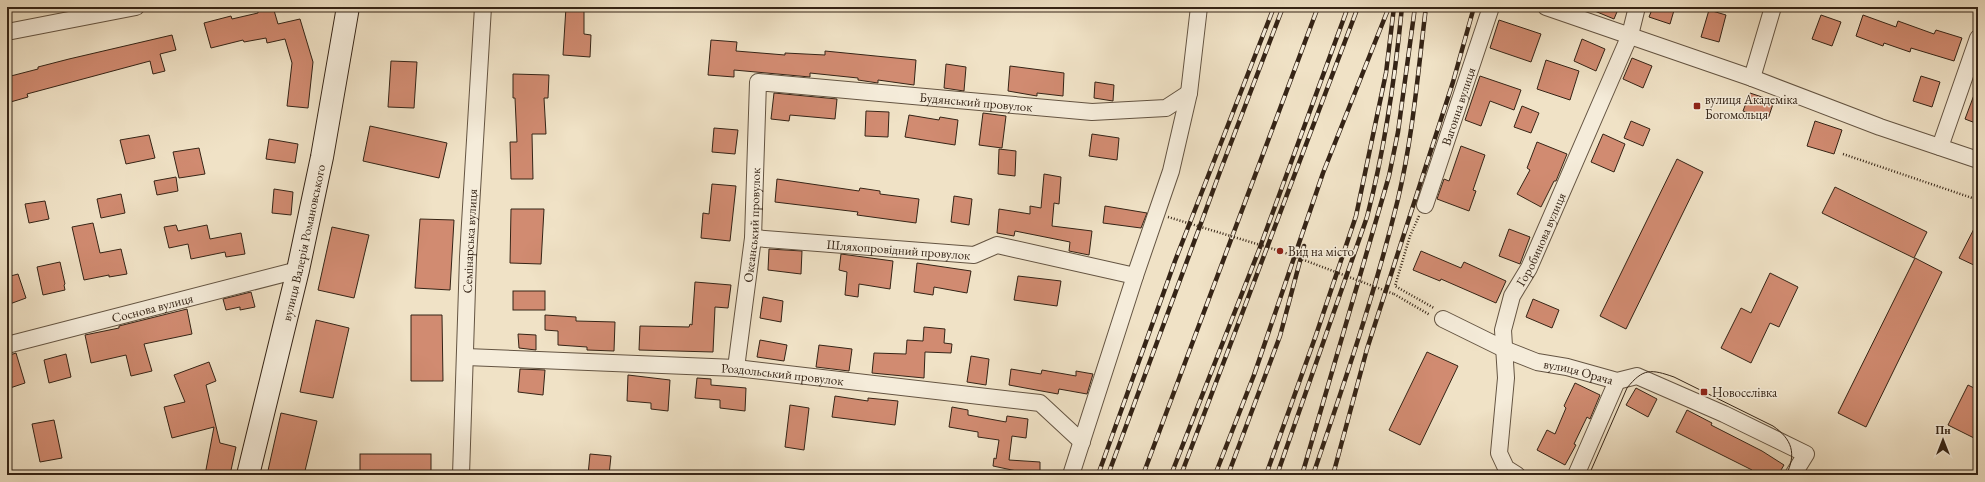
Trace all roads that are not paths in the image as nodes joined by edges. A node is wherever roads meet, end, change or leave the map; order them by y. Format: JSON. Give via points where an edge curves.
{"nodes":[{"id":1,"x":136,"y":7,"type":"edge"},
{"id":2,"x":348,"y":7,"type":"edge"},
{"id":3,"x":483,"y":7,"type":"edge"},
{"id":4,"x":1199,"y":7,"type":"edge"},
{"id":5,"x":1492,"y":7,"type":"edge"},
{"id":6,"x":1546,"y":7,"type":"edge"},
{"id":7,"x":1637,"y":7,"type":"edge"},
{"id":8,"x":1773,"y":7,"type":"edge"},
{"id":9,"x":7,"y":32,"type":"edge"},
{"id":10,"x":1630,"y":35,"type":"junction"},
{"id":11,"x":1978,"y":38,"type":"edge"},
{"id":12,"x":1752,"y":78,"type":"junction"},
{"id":13,"x":758,"y":82,"type":"joint"},
{"id":14,"x":1189,"y":93,"type":"junction"},
{"id":15,"x":1940,"y":147,"type":"junction"},
{"id":16,"x":1978,"y":160,"type":"edge"},
{"id":17,"x":1425,"y":205,"type":"road end"},
{"id":18,"x":752,"y":238,"type":"junction"},
{"id":19,"x":298,"y":270,"type":"junction"},
{"id":20,"x":1135,"y":276,"type":"junction"},
{"id":21,"x":1438,"y":318,"type":"road end"},
{"id":22,"x":7,"y":345,"type":"edge"},
{"id":23,"x":1504,"y":349,"type":"junction"},
{"id":24,"x":466,"y":357,"type":"junction"},
{"id":25,"x":736,"y":368,"type":"junction"},
{"id":26,"x":1617,"y":381,"type":"junction"},
{"id":27,"x":1082,"y":442,"type":"junction"},
{"id":28,"x":248,"y":475,"type":"edge"},
{"id":29,"x":461,"y":475,"type":"edge"},
{"id":30,"x":1071,"y":475,"type":"edge"},
{"id":31,"x":1517,"y":475,"type":"edge"},
{"id":32,"x":1576,"y":475,"type":"edge"},
{"id":33,"x":1793,"y":475,"type":"edge"}],
"edges":[{"from":1,"to":9,"type":"street"},
{"from":2,"to":19,"type":"street","name":"вулиця Валерія Романовського","via":[[322,157]]},
{"from":3,"to":24,"type":"street","name":"Семінарська вулиця","via":[[468,258]]},
{"from":4,"to":14,"type":"street"},
{"from":5,"to":17,"type":"street","name":"Вагонна вулиця"},
{"from":6,"to":10,"type":"street"},
{"from":7,"to":10,"type":"street","name":"Горобинова вулиця"},
{"from":8,"to":12,"type":"street"},
{"from":10,"to":12,"type":"street"},
{"from":10,"to":23,"type":"street","name":"Горобинова вулиця","via":[[1529,268],[1512,296],[1503,330]]},
{"from":11,"to":15,"type":"street"},
{"from":12,"to":15,"type":"street"},
{"from":13,"to":14,"type":"street","name":"Будянський провулок","via":[[1092,112],[1166,108]]},
{"from":13,"to":18,"type":"street","name":"Океанський провулок"},
{"from":14,"to":20,"type":"street","via":[[1171,170]]},
{"from":15,"to":16,"type":"street"},
{"from":18,"to":20,"type":"street","name":"Шляхопровідний провулок","via":[[974,255],[997,245]]},
{"from":18,"to":25,"type":"street","name":"Океанський провулок"},
{"from":19,"to":22,"type":"street","name":"Соснова вулиця"},
{"from":19,"to":28,"type":"street","name":"вулиця Валерія Романовського"},
{"from":20,"to":27,"type":"street"},
{"from":21,"to":23,"type":"street","name":"вулиця Орача"},
{"from":23,"to":26,"type":"street","name":"вулиця Орача","via":[[1537,362],[1567,367]]},
{"from":23,"to":31,"type":"street","name":"Горобинова вулиця","via":[[1506,378],[1499,453],[1506,468]]},
{"from":24,"to":25,"type":"street","name":"Роздольський провулок"},
{"from":24,"to":29,"type":"street","name":"Семінарська вулиця"},
{"from":25,"to":27,"type":"street","name":"Роздольський провулок","via":[[1040,403]]},
{"from":26,"to":32,"type":"street"},
{"from":26,"to":33,"type":"street","name":"вулиця Орача","via":[[1637,376],[1806,454]]},
{"from":27,"to":30,"type":"street"}]}
